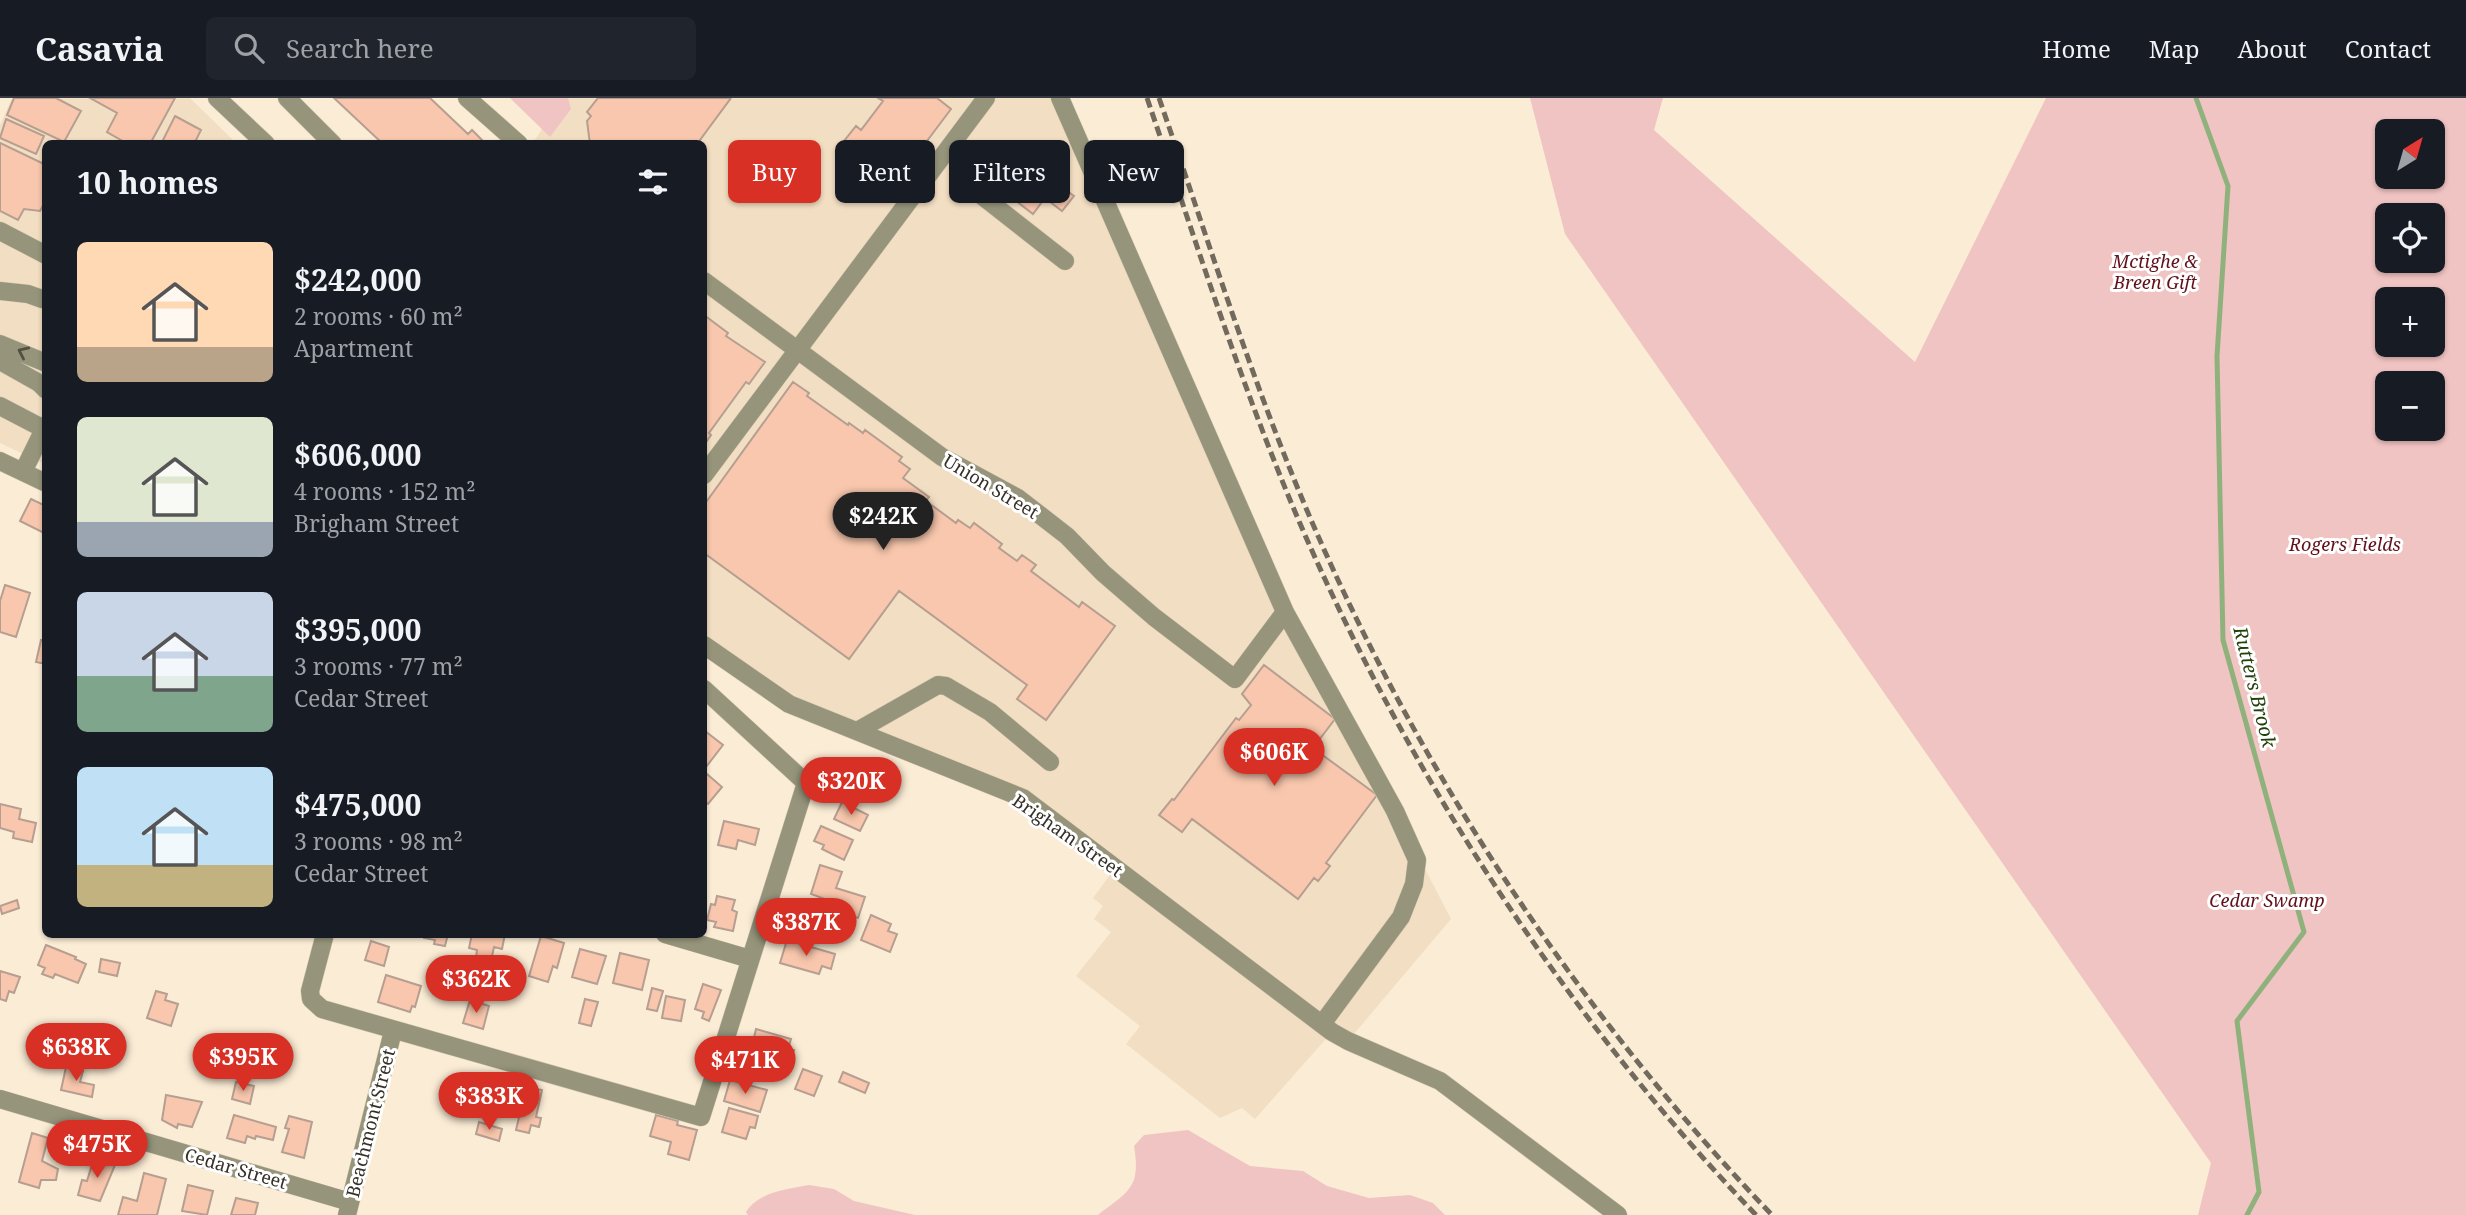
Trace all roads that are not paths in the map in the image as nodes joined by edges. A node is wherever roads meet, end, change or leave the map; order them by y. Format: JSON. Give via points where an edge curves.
{"nodes":[{"id":1,"x":217,"y":98,"type":"edge"},
{"id":2,"x":287,"y":98,"type":"edge"},
{"id":3,"x":467,"y":98,"type":"edge"},
{"id":4,"x":986,"y":98,"type":"edge"},
{"id":5,"x":1060,"y":98,"type":"edge"},
{"id":6,"x":262,"y":140,"type":"edge"},
{"id":7,"x":330,"y":140,"type":"edge"},
{"id":8,"x":514,"y":140,"type":"edge"},
{"id":9,"x":991,"y":203,"type":"edge"},
{"id":10,"x":0,"y":231,"type":"edge"},
{"id":11,"x":42,"y":253,"type":"edge"},
{"id":12,"x":1065,"y":261,"type":"dead end"},
{"id":13,"x":707,"y":283,"type":"edge"},
{"id":14,"x":0,"y":290,"type":"edge"},
{"id":15,"x":42,"y":296,"type":"edge"},
{"id":16,"x":0,"y":344,"type":"edge"},
{"id":17,"x":797,"y":350,"type":"junction"},
{"id":18,"x":0,"y":361,"type":"edge"},
{"id":19,"x":42,"y":361,"type":"edge"},
{"id":20,"x":42,"y":386,"type":"edge"},
{"id":21,"x":0,"y":406,"type":"edge"},
{"id":22,"x":42,"y":426,"type":"edge"},
{"id":23,"x":42,"y":433,"type":"edge"},
{"id":24,"x":0,"y":461,"type":"edge"},
{"id":25,"x":707,"y":471,"type":"edge"},
{"id":26,"x":23,"y":472,"type":"junction"},
{"id":27,"x":42,"y":481,"type":"edge"},
{"id":28,"x":1284,"y":612,"type":"junction"},
{"id":29,"x":707,"y":647,"type":"edge"},
{"id":30,"x":707,"y":691,"type":"edge"},
{"id":31,"x":857,"y":731,"type":"junction"},
{"id":32,"x":1050,"y":762,"type":"dead end"},
{"id":33,"x":324,"y":938,"type":"edge"},
{"id":34,"x":679,"y":938,"type":"edge"},
{"id":35,"x":750,"y":959,"type":"junction"},
{"id":36,"x":1327,"y":1028,"type":"junction"},
{"id":37,"x":393,"y":1031,"type":"junction"},
{"id":38,"x":0,"y":1099,"type":"edge"},
{"id":39,"x":349,"y":1208,"type":"edge"},
{"id":40,"x":1618,"y":1215,"type":"edge"}],
"edges":[{"from":1,"to":6,"type":"street"},
{"from":2,"to":7,"type":"street"},
{"from":3,"to":8,"type":"street"},
{"from":4,"to":17,"type":"street"},
{"from":5,"to":28,"type":"street"},
{"from":9,"to":12,"type":"street"},
{"from":10,"to":11,"type":"street"},
{"from":13,"to":17,"type":"street","name":"Union Street"},
{"from":14,"to":15,"type":"street"},
{"from":19,"to":16,"type":"street","one_way":true},
{"from":17,"to":25,"type":"street"},
{"from":17,"to":28,"type":"street","name":"Union Street","via":[[942,457],[1018,498],[1067,536],[1154,617],[1235,678]]},
{"from":18,"to":20,"type":"street"},
{"from":21,"to":22,"type":"street"},
{"from":23,"to":26,"type":"street"},
{"from":24,"to":26,"type":"street"},
{"from":26,"to":27,"type":"street"},
{"from":28,"to":36,"type":"street","via":[[1395,811],[1417,860],[1414,884],[1401,917]]},
{"from":29,"to":31,"type":"street","name":"Brigham Street","via":[[789,704]]},
{"from":30,"to":35,"type":"street","via":[[806,783]]},
{"from":31,"to":32,"type":"street","via":[[939,685],[946,686],[990,712]]},
{"from":31,"to":36,"type":"street","name":"Brigham Street","via":[[1023,798]]},
{"from":33,"to":37,"type":"street","via":[[311,999],[322,1009]]},
{"from":34,"to":35,"type":"street"},
{"from":35,"to":37,"type":"street","via":[[701,1117]]},
{"from":36,"to":40,"type":"street","name":"Brigham Street","via":[[1440,1081]]},
{"from":37,"to":39,"type":"street","name":"Beachmont Street"},
{"from":38,"to":39,"type":"street","name":"Cedar Street"}]}
